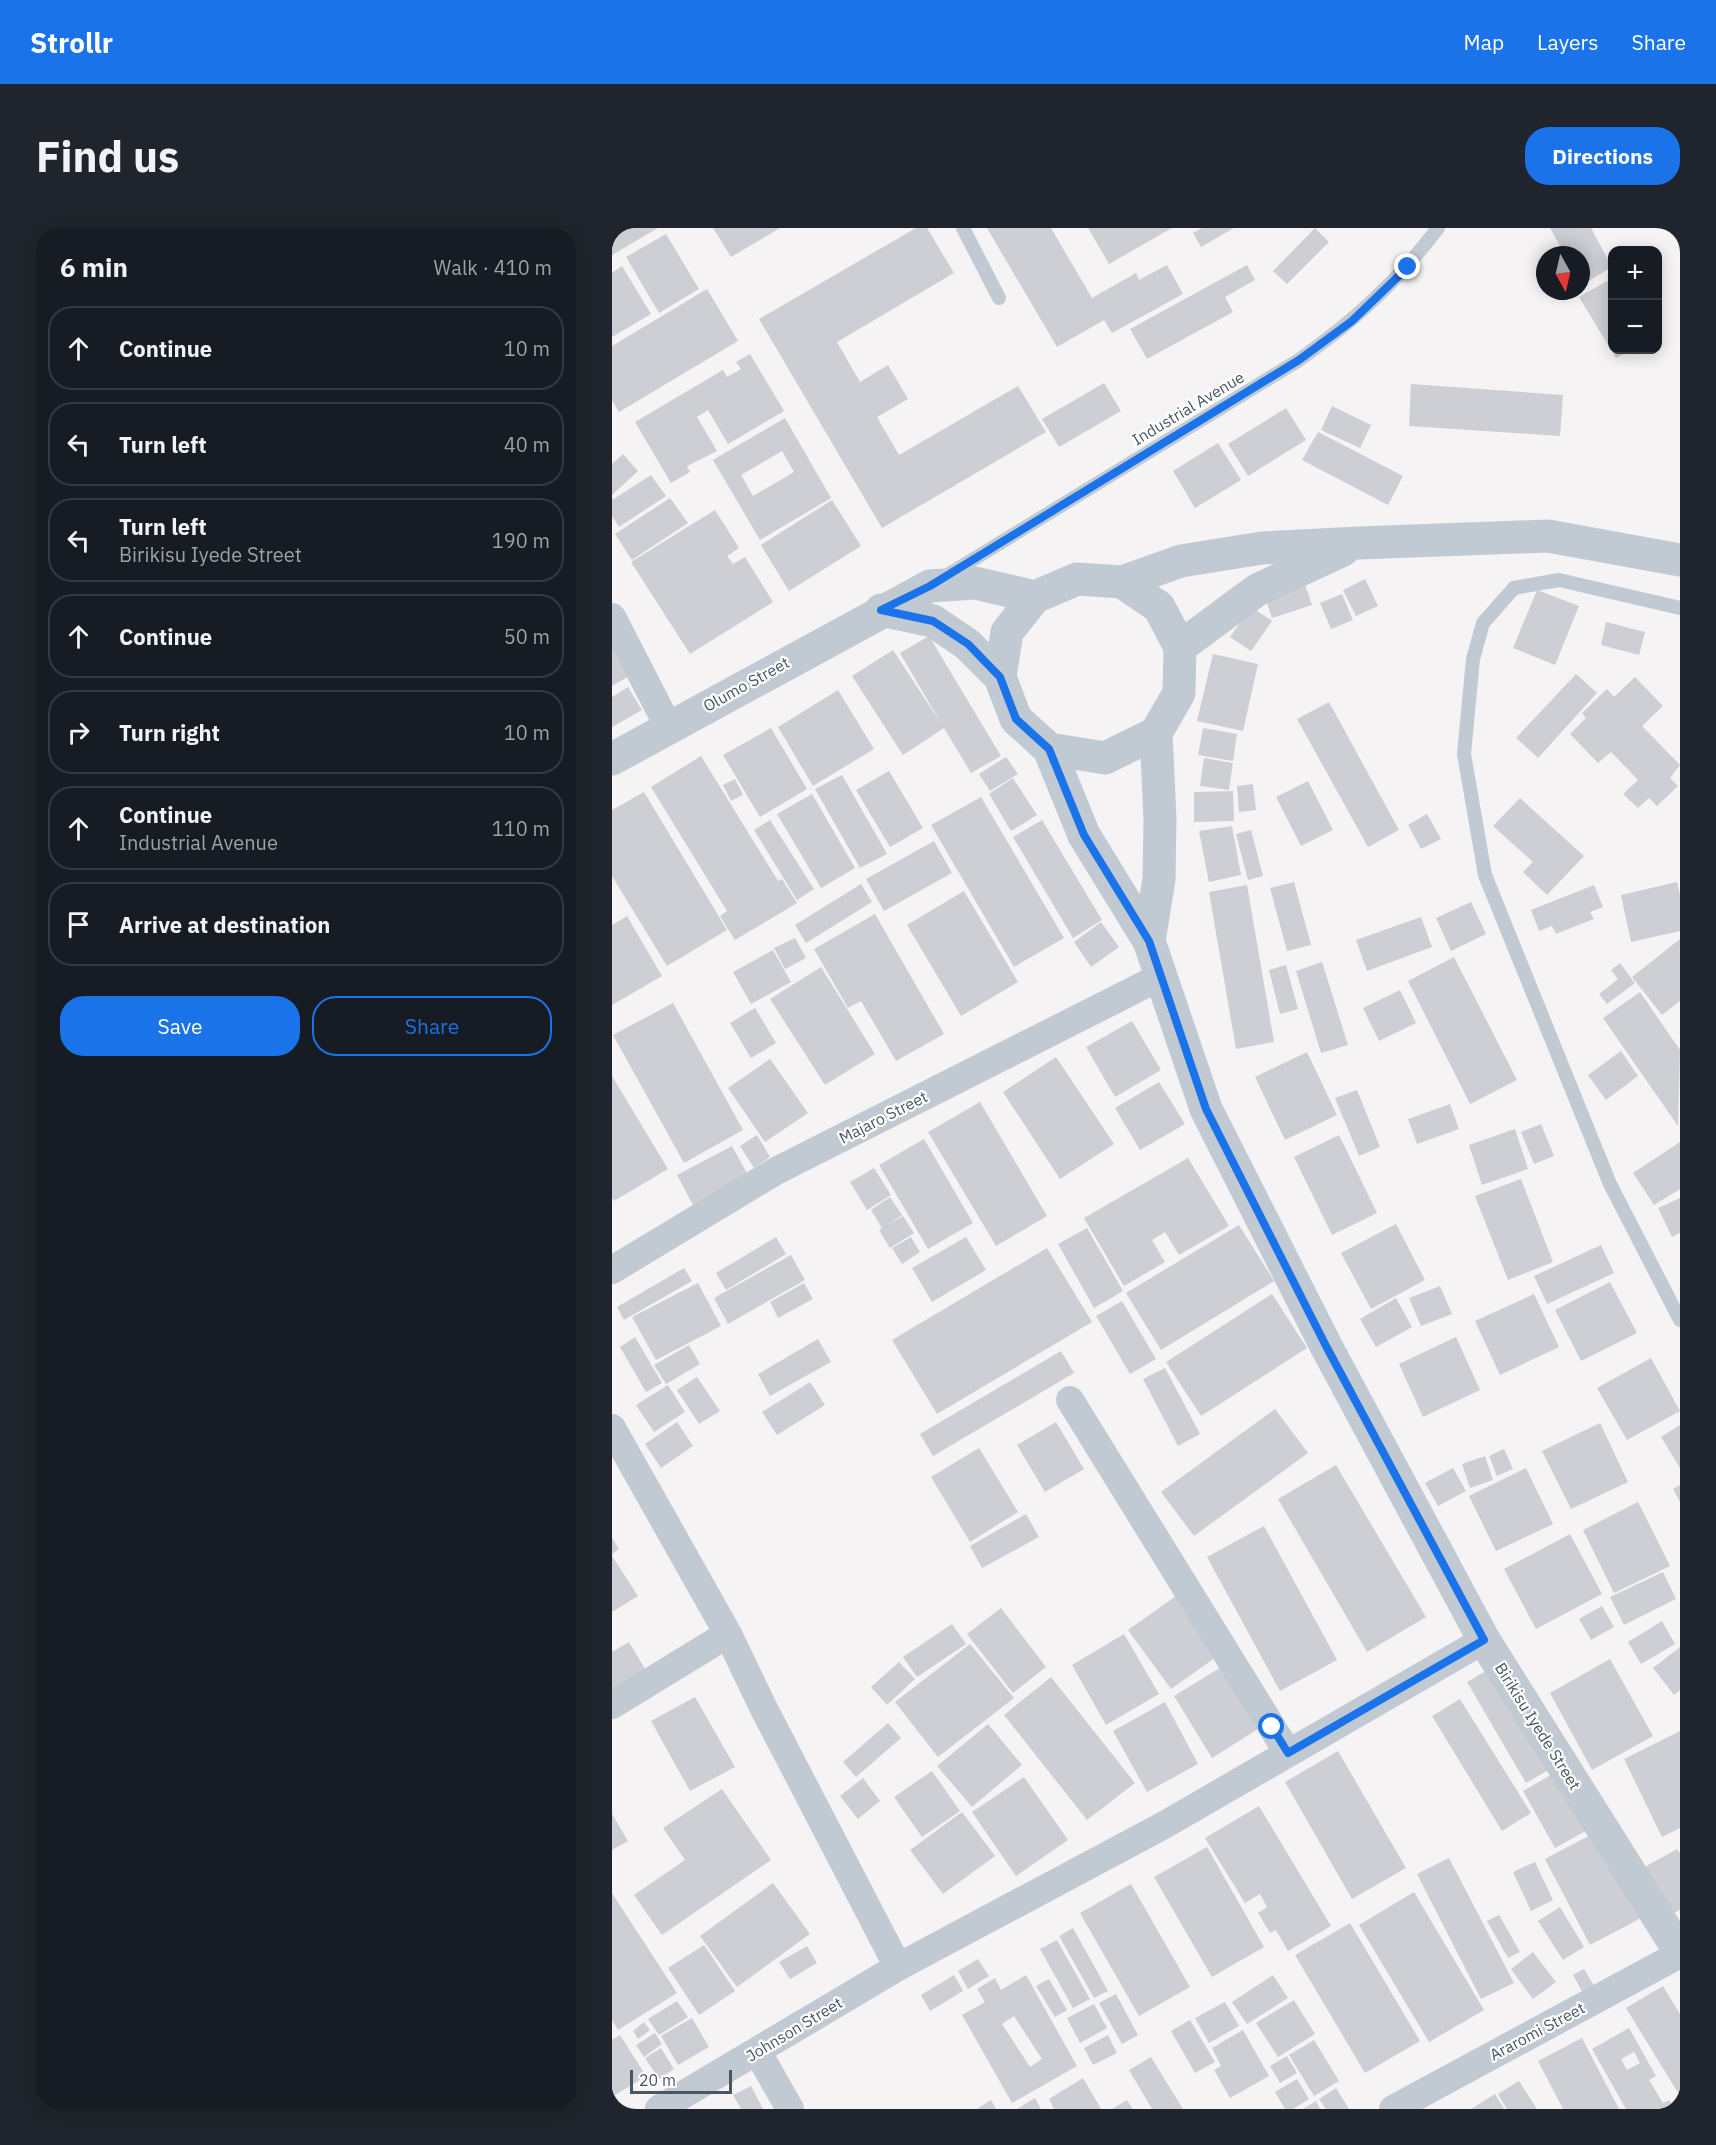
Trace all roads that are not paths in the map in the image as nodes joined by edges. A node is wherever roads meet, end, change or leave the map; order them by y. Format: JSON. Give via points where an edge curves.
{"nodes":[{"id":1,"x":963,"y":228,"type":"edge"},
{"id":2,"x":1438,"y":228,"type":"edge"},
{"id":3,"x":999,"y":298,"type":"dead end"},
{"id":4,"x":1359,"y":543,"type":"junction"},
{"id":5,"x":1680,"y":560,"type":"edge"},
{"id":6,"x":1122,"y":582,"type":"junction"},
{"id":7,"x":930,"y":586,"type":"junction"},
{"id":8,"x":1035,"y":597,"type":"junction"},
{"id":9,"x":1680,"y":608,"type":"edge"},
{"id":10,"x":881,"y":610,"type":"junction"},
{"id":11,"x":612,"y":617,"type":"edge"},
{"id":12,"x":1180,"y":647,"type":"junction"},
{"id":13,"x":1000,"y":677,"type":"junction"},
{"id":14,"x":668,"y":726,"type":"junction"},
{"id":15,"x":1156,"y":733,"type":"junction"},
{"id":16,"x":1049,"y":749,"type":"junction"},
{"id":17,"x":612,"y":759,"type":"edge"},
{"id":18,"x":1149,"y":941,"type":"junction"},
{"id":19,"x":1160,"y":977,"type":"junction"},
{"id":20,"x":612,"y":1269,"type":"edge"},
{"id":21,"x":1680,"y":1320,"type":"edge"},
{"id":22,"x":1070,"y":1400,"type":"dead end"},
{"id":23,"x":612,"y":1428,"type":"edge"},
{"id":24,"x":728,"y":1634,"type":"junction"},
{"id":25,"x":1484,"y":1640,"type":"junction"},
{"id":26,"x":612,"y":1705,"type":"edge"},
{"id":27,"x":1288,"y":1753,"type":"junction"},
{"id":28,"x":1680,"y":1953,"type":"edge"},
{"id":29,"x":898,"y":1967,"type":"junction"},
{"id":30,"x":757,"y":2051,"type":"junction"},
{"id":31,"x":659,"y":2109,"type":"edge"},
{"id":32,"x":790,"y":2109,"type":"edge"},
{"id":33,"x":1393,"y":2109,"type":"edge"}],
"edges":[{"from":1,"to":3,"type":"lane"},
{"from":2,"to":7,"type":"lane","name":"Industrial Avenue","via":[[1408,267],[1352,321],[1299,360]]},
{"from":4,"to":5,"type":"street","via":[[1548,536]]},
{"from":4,"to":6,"type":"street","via":[[1262,548],[1193,559]]},
{"from":4,"to":12,"type":"street","via":[[1257,590]]},
{"from":6,"to":8,"type":"street","via":[[1077,579]]},
{"from":6,"to":12,"type":"street","via":[[1159,607]]},
{"from":7,"to":8,"type":"street","via":[[975,583]]},
{"from":7,"to":10,"type":"street","name":"Olumo Street"},
{"from":8,"to":13,"type":"street","via":[[1007,632]]},
{"from":9,"to":21,"type":"lane","via":[[1559,580],[1514,588],[1483,623],[1473,659],[1464,754],[1485,875],[1610,1184]]},
{"from":10,"to":13,"type":"street","via":[[933,621],[968,644]]},
{"from":10,"to":14,"type":"street","name":"Olumo Street"},
{"from":11,"to":14,"type":"street"},
{"from":12,"to":15,"type":"street","via":[[1179,693]]},
{"from":13,"to":16,"type":"street","via":[[1016,719]]},
{"from":14,"to":17,"type":"street","name":"Olumo Street"},
{"from":15,"to":16,"type":"street","via":[[1105,758]]},
{"from":15,"to":18,"type":"street","name":"Birikisu Iyede Street","via":[[1159,879]]},
{"from":16,"to":18,"type":"street","name":"Birikisu Iyede Street","via":[[1084,835]]},
{"from":18,"to":19,"type":"street","name":"Birikisu Iyede Street"},
{"from":19,"to":20,"type":"street","name":"Majaro Street","via":[[776,1171]]},
{"from":19,"to":25,"type":"street","name":"Birikisu Iyede Street","via":[[1206,1109],[1326,1346]]},
{"from":22,"to":27,"type":"street"},
{"from":23,"to":24,"type":"street"},
{"from":24,"to":26,"type":"street"},
{"from":24,"to":29,"type":"street"},
{"from":25,"to":27,"type":"street","name":"Johnson Street"},
{"from":25,"to":28,"type":"street","name":"Birikisu Iyede Street"},
{"from":27,"to":29,"type":"street","name":"Johnson Street","via":[[1166,1824]]},
{"from":28,"to":33,"type":"street","name":"Araromi Street"},
{"from":29,"to":30,"type":"street","name":"Johnson Street"},
{"from":30,"to":31,"type":"street","name":"Johnson Street"},
{"from":30,"to":32,"type":"street"}]}
